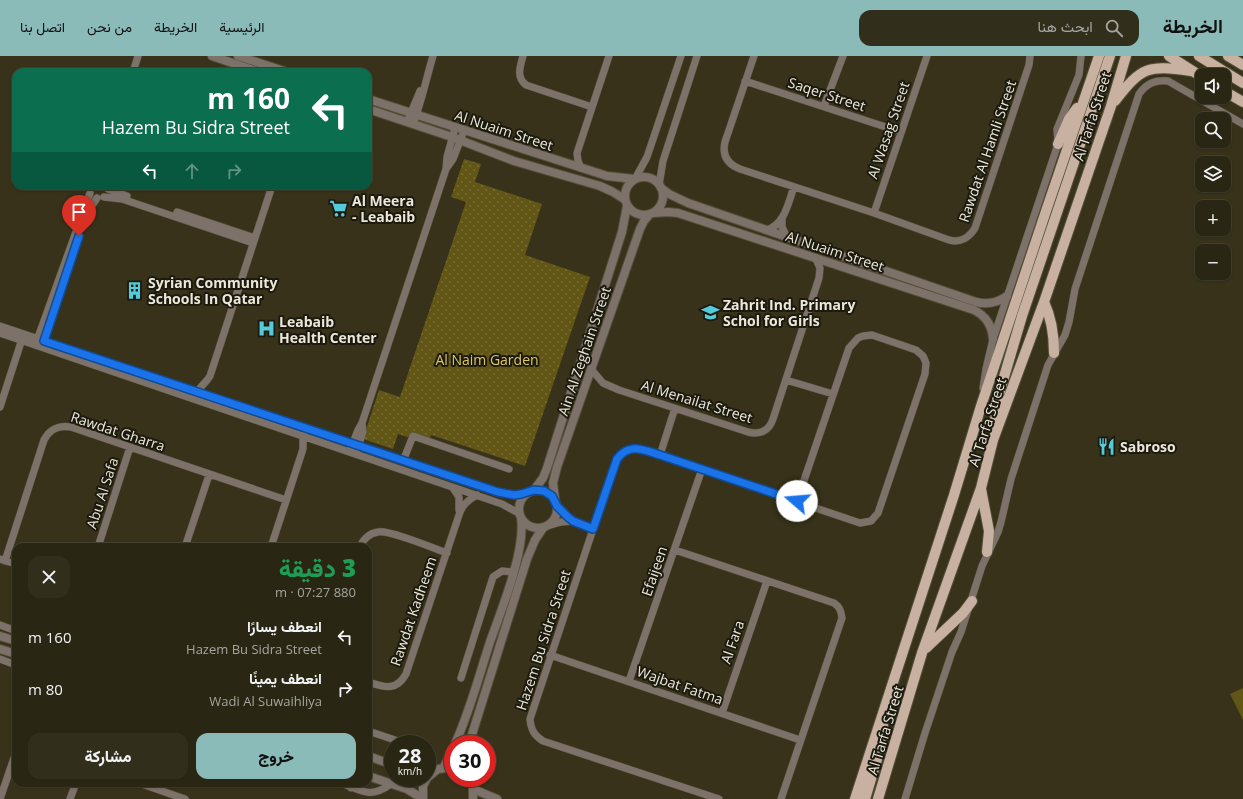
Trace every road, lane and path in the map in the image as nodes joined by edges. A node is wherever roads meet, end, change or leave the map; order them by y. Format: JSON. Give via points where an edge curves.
{"nodes":[{"id":1,"x":133,"y":56,"type":"edge"},
{"id":2,"x":138,"y":56,"type":"edge"},
{"id":3,"x":212,"y":56,"type":"edge"},
{"id":4,"x":238,"y":56,"type":"edge"},
{"id":5,"x":433,"y":56,"type":"edge"},
{"id":6,"x":523,"y":56,"type":"edge"},
{"id":7,"x":609,"y":56,"type":"edge"},
{"id":8,"x":681,"y":56,"type":"edge"},
{"id":9,"x":697,"y":56,"type":"edge"},
{"id":10,"x":754,"y":56,"type":"edge"},
{"id":11,"x":843,"y":56,"type":"edge"},
{"id":12,"x":927,"y":56,"type":"edge"},
{"id":13,"x":1030,"y":56,"type":"edge"},
{"id":14,"x":1081,"y":56,"type":"edge"},
{"id":15,"x":1094,"y":56,"type":"edge"},
{"id":16,"x":1099,"y":56,"type":"edge"},
{"id":17,"x":1110,"y":56,"type":"edge"},
{"id":18,"x":1126,"y":56,"type":"edge"},
{"id":19,"x":1170,"y":56,"type":"edge"},
{"id":20,"x":1199,"y":56,"type":"edge"},
{"id":21,"x":1228,"y":56,"type":"edge"},
{"id":22,"x":1243,"y":65,"type":"edge"},
{"id":23,"x":1095,"y":67,"type":"junction"},
{"id":24,"x":129,"y":68,"type":"edge"},
{"id":25,"x":134,"y":68,"type":"edge"},
{"id":26,"x":247,"y":68,"type":"edge"},
{"id":27,"x":275,"y":68,"type":"edge"},
{"id":28,"x":1191,"y":71,"type":"junction"},
{"id":29,"x":1195,"y":73,"type":"edge"},
{"id":30,"x":745,"y":81,"type":"junction"},
{"id":31,"x":1243,"y":83,"type":"edge"},
{"id":32,"x":1231,"y":95,"type":"edge"},
{"id":33,"x":1084,"y":98,"type":"junction"},
{"id":34,"x":372,"y":100,"type":"edge"},
{"id":35,"x":1243,"y":102,"type":"edge"},
{"id":36,"x":824,"y":106,"type":"junction"},
{"id":37,"x":1111,"y":106,"type":"junction"},
{"id":38,"x":592,"y":107,"type":"junction"},
{"id":39,"x":372,"y":110,"type":"edge"},
{"id":40,"x":414,"y":114,"type":"junction"},
{"id":41,"x":410,"y":123,"type":"junction"},
{"id":42,"x":1243,"y":124,"type":"edge"},
{"id":43,"x":455,"y":128,"type":"junction"},
{"id":44,"x":464,"y":131,"type":"junction"},
{"id":45,"x":902,"y":132,"type":"junction"},
{"id":46,"x":456,"y":139,"type":"junction"},
{"id":47,"x":1058,"y":144,"type":"junction"},
{"id":48,"x":577,"y":153,"type":"junction"},
{"id":49,"x":565,"y":162,"type":"junction"},
{"id":50,"x":581,"y":168,"type":"junction"},
{"id":51,"x":635,"y":179,"type":"junction"},
{"id":52,"x":660,"y":186,"type":"junction"},
{"id":53,"x":794,"y":187,"type":"junction"},
{"id":54,"x":89,"y":190,"type":"edge"},
{"id":55,"x":90,"y":190,"type":"edge"},
{"id":56,"x":107,"y":190,"type":"edge"},
{"id":57,"x":116,"y":190,"type":"edge"},
{"id":58,"x":271,"y":190,"type":"edge"},
{"id":59,"x":101,"y":197,"type":"junction"},
{"id":60,"x":626,"y":203,"type":"junction"},
{"id":61,"x":874,"y":213,"type":"junction"},
{"id":62,"x":651,"y":214,"type":"junction"},
{"id":63,"x":782,"y":219,"type":"junction"},
{"id":64,"x":767,"y":230,"type":"junction"},
{"id":65,"x":787,"y":237,"type":"junction"},
{"id":66,"x":254,"y":240,"type":"junction"},
{"id":67,"x":816,"y":259,"type":"junction"},
{"id":68,"x":1007,"y":296,"type":"junction"},
{"id":69,"x":1044,"y":302,"type":"junction"},
{"id":70,"x":0,"y":326,"type":"edge"},
{"id":71,"x":0,"y":333,"type":"edge"},
{"id":72,"x":23,"y":337,"type":"junction"},
{"id":73,"x":993,"y":339,"type":"junction"},
{"id":74,"x":39,"y":343,"type":"junction"},
{"id":75,"x":1054,"y":353,"type":"junction"},
{"id":76,"x":591,"y":369,"type":"junction"},
{"id":77,"x":786,"y":380,"type":"junction"},
{"id":78,"x":197,"y":392,"type":"junction"},
{"id":79,"x":833,"y":394,"type":"junction"},
{"id":80,"x":194,"y":399,"type":"junction"},
{"id":81,"x":981,"y":406,"type":"junction"},
{"id":82,"x":0,"y":407,"type":"edge"},
{"id":83,"x":675,"y":408,"type":"junction"},
{"id":84,"x":306,"y":428,"type":"junction"},
{"id":85,"x":315,"y":431,"type":"junction"},
{"id":86,"x":304,"y":436,"type":"junction"},
{"id":87,"x":312,"y":439,"type":"junction"},
{"id":88,"x":994,"y":440,"type":"junction"},
{"id":89,"x":355,"y":445,"type":"junction"},
{"id":90,"x":130,"y":447,"type":"junction"},
{"id":91,"x":304,"y":449,"type":"junction"},
{"id":92,"x":353,"y":453,"type":"junction"},
{"id":93,"x":660,"y":455,"type":"junction"},
{"id":94,"x":403,"y":461,"type":"junction"},
{"id":95,"x":509,"y":469,"type":"dead end"},
{"id":96,"x":702,"y":469,"type":"junction"},
{"id":97,"x":209,"y":475,"type":"junction"},
{"id":98,"x":454,"y":488,"type":"junction"},
{"id":99,"x":980,"y":488,"type":"junction"},
{"id":100,"x":532,"y":492,"type":"junction"},
{"id":101,"x":477,"y":495,"type":"junction"},
{"id":102,"x":286,"y":500,"type":"junction"},
{"id":103,"x":797,"y":501,"type":"junction"},
{"id":104,"x":556,"y":503,"type":"junction"},
{"id":105,"x":459,"y":514,"type":"junction"},
{"id":106,"x":520,"y":516,"type":"junction"},
{"id":107,"x":573,"y":521,"type":"junction"},
{"id":108,"x":546,"y":526,"type":"junction"},
{"id":109,"x":593,"y":529,"type":"junction"},
{"id":110,"x":99,"y":543,"type":"edge"},
{"id":111,"x":186,"y":543,"type":"edge"},
{"id":112,"x":272,"y":543,"type":"edge"},
{"id":113,"x":362,"y":543,"type":"edge"},
{"id":114,"x":675,"y":550,"type":"junction"},
{"id":115,"x":987,"y":552,"type":"junction"},
{"id":116,"x":447,"y":553,"type":"junction"},
{"id":117,"x":3,"y":560,"type":"edge"},
{"id":118,"x":513,"y":572,"type":"junction"},
{"id":119,"x":767,"y":580,"type":"junction"},
{"id":120,"x":972,"y":601,"type":"junction"},
{"id":121,"x":0,"y":625,"type":"edge"},
{"id":122,"x":12,"y":630,"type":"edge"},
{"id":123,"x":0,"y":636,"type":"edge"},
{"id":124,"x":12,"y":640,"type":"edge"},
{"id":125,"x":0,"y":649,"type":"edge"},
{"id":126,"x":12,"y":653,"type":"edge"},
{"id":127,"x":922,"y":653,"type":"junction"},
{"id":128,"x":550,"y":655,"type":"junction"},
{"id":129,"x":0,"y":659,"type":"edge"},
{"id":130,"x":12,"y":664,"type":"edge"},
{"id":131,"x":461,"y":678,"type":"dead end"},
{"id":132,"x":629,"y":681,"type":"junction"},
{"id":133,"x":372,"y":683,"type":"edge"},
{"id":134,"x":886,"y":700,"type":"junction"},
{"id":135,"x":722,"y":712,"type":"junction"},
{"id":136,"x":372,"y":732,"type":"edge"},
{"id":137,"x":459,"y":735,"type":"edge"},
{"id":138,"x":472,"y":735,"type":"edge"},
{"id":139,"x":384,"y":736,"type":"edge"},
{"id":140,"x":800,"y":740,"type":"junction"},
{"id":141,"x":372,"y":757,"type":"edge"},
{"id":142,"x":384,"y":762,"type":"edge"},
{"id":143,"x":12,"y":764,"type":"edge"},
{"id":144,"x":444,"y":767,"type":"edge"},
{"id":145,"x":436,"y":770,"type":"edge"},
{"id":146,"x":372,"y":777,"type":"edge"},
{"id":147,"x":384,"y":782,"type":"edge"},
{"id":148,"x":74,"y":787,"type":"edge"},
{"id":149,"x":150,"y":787,"type":"edge"},
{"id":150,"x":354,"y":787,"type":"edge"},
{"id":151,"x":386,"y":787,"type":"edge"},
{"id":152,"x":401,"y":787,"type":"edge"},
{"id":153,"x":423,"y":787,"type":"edge"},
{"id":154,"x":383,"y":789,"type":"junction"},
{"id":155,"x":473,"y":789,"type":"joint"},
{"id":156,"x":370,"y":796,"type":"edge"},
{"id":157,"x":182,"y":798,"type":"edge"},
{"id":158,"x":0,"y":799,"type":"edge"},
{"id":159,"x":70,"y":799,"type":"edge"},
{"id":160,"x":377,"y":799,"type":"edge"},
{"id":161,"x":423,"y":799,"type":"edge"},
{"id":162,"x":473,"y":799,"type":"edge"},
{"id":163,"x":497,"y":799,"type":"edge"},
{"id":164,"x":718,"y":799,"type":"edge"},
{"id":165,"x":781,"y":799,"type":"edge"},
{"id":166,"x":855,"y":799,"type":"edge"},
{"id":167,"x":865,"y":799,"type":"edge"},
{"id":168,"x":878,"y":799,"type":"edge"},
{"id":169,"x":905,"y":799,"type":"edge"}],
"edges":[{"from":1,"to":24,"type":"street"},
{"from":2,"to":25,"type":"street"},
{"from":3,"to":26,"type":"street"},
{"from":4,"to":27,"type":"street"},
{"from":5,"to":40,"type":"street","via":[[423,94]]},
{"from":6,"to":38,"type":"street","via":[[519,73],[526,85]]},
{"from":7,"to":38,"type":"street"},
{"from":8,"to":51,"type":"street","via":[[647,157]]},
{"from":9,"to":52,"type":"street","via":[[663,160]]},
{"from":10,"to":30,"type":"street","name":"Rawdat Al Hamli Street"},
{"from":11,"to":36,"type":"street"},
{"from":12,"to":45,"type":"street","name":"Al Wasag Street"},
{"from":13,"to":61,"type":"street","name":"Rawdat Al Hamli Street","via":[[1029,66],[971,234],[963,240],[949,240]]},
{"from":14,"to":47,"type":"street","name":"Al Tarfa Street","via":[[1079,75],[1057,129]]},
{"from":15,"to":23,"type":"main road"},
{"from":16,"to":23,"type":"main road","name":"Al Tarfa Street"},
{"from":17,"to":88,"type":"main road","via":[[1022,316],[999,394]]},
{"from":18,"to":37,"type":"main road","name":"Al Tarfa Street"},
{"from":19,"to":28,"type":"main road"},
{"from":20,"to":31,"type":"main road"},
{"from":21,"to":22,"type":"main road"},
{"from":23,"to":33,"type":"main road","name":"Al Tarfa Street"},
{"from":28,"to":29,"type":"main road"},
{"from":28,"to":37,"type":"main road","via":[[1151,68],[1134,79]]},
{"from":30,"to":36,"type":"street","name":"Saqer Street"},
{"from":30,"to":53,"type":"street","name":"Rawdat Al Hamli Street","via":[[725,142],[726,159],[734,166]]},
{"from":32,"to":35,"type":"main road"},
{"from":33,"to":47,"type":"main road","via":[[1069,119]]},
{"from":33,"to":81,"type":"main road","name":"Al Tarfa Street"},
{"from":34,"to":40,"type":"street","name":"Al Nuaim Street"},
{"from":36,"to":45,"type":"street","name":"Saqer Street"},
{"from":37,"to":69,"type":"main road","name":"Al Tarfa Street"},
{"from":38,"to":48,"type":"street"},
{"from":39,"to":41,"type":"street","name":"Al Nuaim Street"},
{"from":40,"to":41,"type":"street"},
{"from":40,"to":43,"type":"street","name":"Al Nuaim Street"},
{"from":41,"to":46,"type":"street","name":"Al Nuaim Street"},
{"from":42,"to":75,"type":"street","via":[[1168,81],[1160,80],[1143,88],[1136,100],[1075,289],[1068,329]]},
{"from":43,"to":44,"type":"street","name":"Al Nuaim Street"},
{"from":43,"to":46,"type":"street"},
{"from":44,"to":46,"type":"street"},
{"from":44,"to":49,"type":"street","name":"Al Nuaim Street"},
{"from":45,"to":61,"type":"street","name":"Al Wasag Street"},
{"from":46,"to":60,"type":"street","name":"Al Nuaim Street","via":[[523,164],[600,186],[613,192]]},
{"from":46,"to":89,"type":"street","via":[[447,157],[446,169],[362,423],[363,432]]},
{"from":47,"to":68,"type":"street","name":"Al Tarfa Street"},
{"from":48,"to":49,"type":"street"},
{"from":48,"to":50,"type":"street"},
{"from":49,"to":50,"type":"street","name":"Al Nuaim Street"},
{"from":50,"to":51,"type":"street","name":"Al Nuaim Street","via":[[607,176]]},
{"from":51,"to":52,"type":"street","via":[[651,178]]},
{"from":51,"to":60,"type":"street","via":[[626,188]]},
{"from":52,"to":62,"type":"street","via":[[662,202]]},
{"from":52,"to":64,"type":"street","name":"Al Nuaim Street","via":[[683,201]]},
{"from":53,"to":61,"type":"street","name":"Rawdat Al Hamli Street"},
{"from":53,"to":63,"type":"street"},
{"from":54,"to":74,"type":"street"},
{"from":55,"to":59,"type":"street","via":[[93,196]]},
{"from":56,"to":59,"type":"street"},
{"from":57,"to":66,"type":"street"},
{"from":58,"to":66,"type":"street"},
{"from":59,"to":66,"type":"street","via":[[122,199]]},
{"from":59,"to":74,"type":"street","via":[[89,210],[84,221]]},
{"from":60,"to":62,"type":"street","via":[[634,213]]},
{"from":60,"to":100,"type":"street","name":"Ain Al Zeghain Street","via":[[622,232],[547,468]]},
{"from":62,"to":67,"type":"street","name":"Al Nuaim Street","via":[[678,213]]},
{"from":62,"to":76,"type":"street","name":"Ain Al Zeghain Street","via":[[640,229]]},
{"from":63,"to":64,"type":"street"},
{"from":63,"to":65,"type":"street","via":[[782,227]]},
{"from":64,"to":65,"type":"street","name":"Al Nuaim Street"},
{"from":65,"to":68,"type":"street","name":"Al Nuaim Street","via":[[976,302],[995,303]]},
{"from":66,"to":78,"type":"street","via":[[210,376]]},
{"from":67,"to":73,"type":"street","name":"Al Nuaim Street","via":[[974,310],[988,322]]},
{"from":67,"to":77,"type":"street","name":"Al Menailat Street","via":[[821,272]]},
{"from":68,"to":73,"type":"street","name":"Al Tarfa Street"},
{"from":69,"to":75,"type":"main road","via":[[1054,332]]},
{"from":69,"to":88,"type":"main road","name":"Al Tarfa Street"},
{"from":70,"to":72,"type":"street"},
{"from":71,"to":72,"type":"street"},
{"from":72,"to":74,"type":"street"},
{"from":72,"to":82,"type":"street"},
{"from":73,"to":81,"type":"street","name":"Al Tarfa Street"},
{"from":74,"to":78,"type":"street"},
{"from":74,"to":80,"type":"street"},
{"from":75,"to":115,"type":"street","via":[[1011,479],[1005,512]]},
{"from":76,"to":83,"type":"street","name":"Al Menailat Street","via":[[598,379],[608,386]]},
{"from":76,"to":104,"type":"street","name":"Ain Al Zeghain Street","via":[[556,472],[553,488]]},
{"from":77,"to":79,"type":"street"},
{"from":77,"to":83,"type":"street","name":"Al Menailat Street","via":[[772,424],[757,433]]},
{"from":78,"to":80,"type":"street"},
{"from":78,"to":84,"type":"street"},
{"from":79,"to":103,"type":"street","name":"Hazem Bu Sidra Street"},
{"from":79,"to":103,"type":"street","name":"Hazem Bu Sidra Street","via":[[849,348],[854,341],[863,336],[872,335],[916,350],[926,363],[926,374],[875,518],[860,523]]},
{"from":80,"to":86,"type":"street"},
{"from":81,"to":134,"type":"main road","name":"Al Tarfa Street","via":[[952,503]]},
{"from":83,"to":93,"type":"street"},
{"from":84,"to":85,"type":"street"},
{"from":84,"to":86,"type":"street"},
{"from":85,"to":87,"type":"street"},
{"from":85,"to":89,"type":"street"},
{"from":86,"to":87,"type":"street"},
{"from":86,"to":91,"type":"street"},
{"from":87,"to":91,"type":"street"},
{"from":87,"to":92,"type":"street"},
{"from":88,"to":99,"type":"main road","name":"Al Tarfa Street"},
{"from":89,"to":92,"type":"street"},
{"from":89,"to":94,"type":"street"},
{"from":90,"to":97,"type":"street","name":"Rawdat Gharra"},
{"from":90,"to":110,"type":"street","name":"Abu Al Safa"},
{"from":90,"to":117,"type":"street","name":"Rawdat Gharra","via":[[71,427],[58,426],[47,434]]},
{"from":91,"to":102,"type":"street"},
{"from":92,"to":98,"type":"street"},
{"from":93,"to":96,"type":"street","name":"Hazem Bu Sidra Street"},
{"from":93,"to":109,"type":"street","name":"Hazem Bu Sidra Street","via":[[632,448],[620,455]]},
{"from":94,"to":95,"type":"street","via":[[413,436]]},
{"from":94,"to":100,"type":"street","via":[[498,492],[514,495]]},
{"from":96,"to":103,"type":"street","name":"Hazem Bu Sidra Street"},
{"from":96,"to":114,"type":"street","name":"Efaijeen"},
{"from":97,"to":102,"type":"street","name":"Rawdat Gharra"},
{"from":97,"to":111,"type":"street"},
{"from":98,"to":101,"type":"street"},
{"from":98,"to":105,"type":"street","name":"Rawdat Kadheem","via":[[459,497]]},
{"from":99,"to":115,"type":"main road","via":[[989,531]]},
{"from":99,"to":127,"type":"main road","name":"Al Tarfa Street"},
{"from":100,"to":104,"type":"street","via":[[544,491],[552,496]]},
{"from":100,"to":106,"type":"street","via":[[522,500]]},
{"from":101,"to":105,"type":"street","name":"Rawdat Kadheem","via":[[464,505]]},
{"from":101,"to":106,"type":"street","via":[[502,504]]},
{"from":102,"to":112,"type":"street"},
{"from":104,"to":107,"type":"street"},
{"from":104,"to":108,"type":"street","via":[[556,516]]},
{"from":105,"to":116,"type":"street","name":"Rawdat Kadheem"},
{"from":106,"to":108,"type":"street","via":[[528,526]]},
{"from":106,"to":118,"type":"street","via":[[522,540]]},
{"from":107,"to":108,"type":"street"},
{"from":107,"to":109,"type":"street"},
{"from":108,"to":138,"type":"street","via":[[535,540],[527,559]]},
{"from":109,"to":128,"type":"street","name":"Hazem Bu Sidra Street"},
{"from":113,"to":116,"type":"street","via":[[370,535],[382,532]]},
{"from":114,"to":119,"type":"street"},
{"from":114,"to":132,"type":"street","name":"Efaijeen"},
{"from":115,"to":120,"type":"street"},
{"from":116,"to":133,"type":"street","name":"Rawdat Kadheem","via":[[403,680],[386,687]]},
{"from":118,"to":131,"type":"street","via":[[502,571],[493,577]]},
{"from":118,"to":137,"type":"street"},
{"from":119,"to":135,"type":"street","name":"Al Fara"},
{"from":119,"to":140,"type":"street","via":[[834,603],[841,612],[842,618]]},
{"from":120,"to":127,"type":"main road"},
{"from":120,"to":169,"type":"street","via":[[949,660]]},
{"from":121,"to":122,"type":"street"},
{"from":123,"to":124,"type":"street"},
{"from":125,"to":126,"type":"street"},
{"from":127,"to":168,"type":"main road","name":"Al Tarfa Street"},
{"from":128,"to":132,"type":"street","name":"Wajbat Fatma"},
{"from":128,"to":164,"type":"street","name":"Hazem Bu Sidra Street","via":[[530,719],[531,728],[536,736],[543,741]]},
{"from":129,"to":130,"type":"street"},
{"from":132,"to":135,"type":"street","name":"Wajbat Fatma"},
{"from":134,"to":166,"type":"main road","name":"Al Tarfa Street"},
{"from":134,"to":167,"type":"main road","via":[[880,748]]},
{"from":135,"to":140,"type":"street","name":"Wajbat Fatma"},
{"from":136,"to":139,"type":"street"},
{"from":140,"to":165,"type":"street"},
{"from":141,"to":142,"type":"street"},
{"from":143,"to":158,"type":"street"},
{"from":144,"to":145,"type":"street"},
{"from":146,"to":147,"type":"street"},
{"from":148,"to":159,"type":"street"},
{"from":149,"to":157,"type":"street"},
{"from":150,"to":156,"type":"street"},
{"from":151,"to":154,"type":"street"},
{"from":152,"to":161,"type":"street"},
{"from":153,"to":161,"type":"street"},
{"from":154,"to":156,"type":"street"},
{"from":154,"to":160,"type":"street"},
{"from":155,"to":162,"type":"street"},
{"from":155,"to":163,"type":"street"}]}
